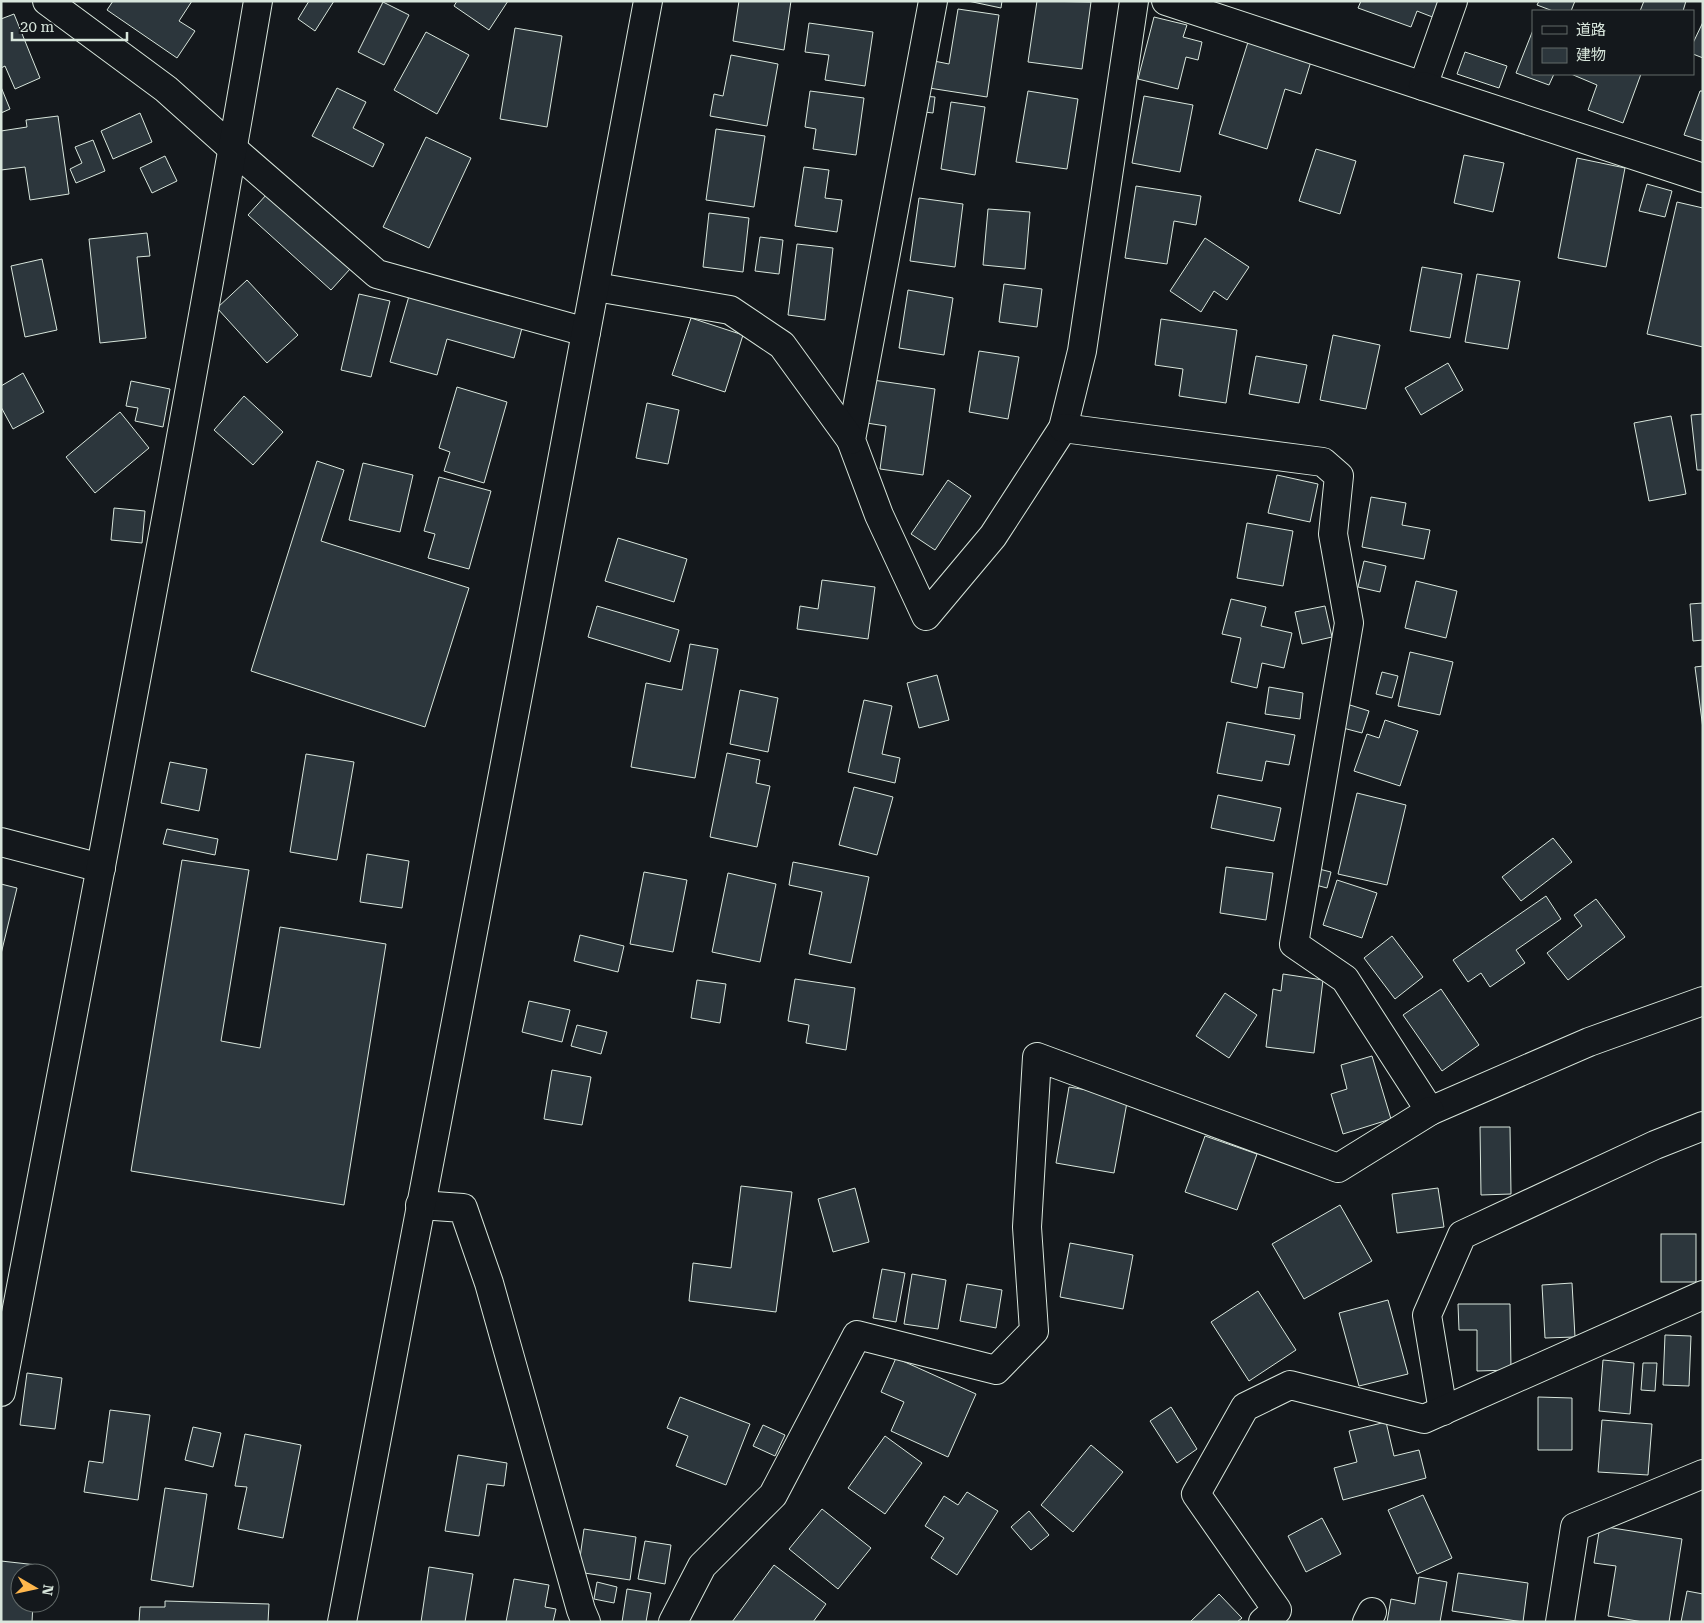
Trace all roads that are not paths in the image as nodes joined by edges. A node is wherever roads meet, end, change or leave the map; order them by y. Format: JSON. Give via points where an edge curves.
{"nodes":[{"id":1,"x":47,"y":1,"type":"edge"},
{"id":2,"x":258,"y":1,"type":"edge"},
{"id":3,"x":648,"y":1,"type":"edge"},
{"id":4,"x":933,"y":1,"type":"edge"},
{"id":5,"x":1134,"y":1,"type":"edge"},
{"id":6,"x":1166,"y":1,"type":"edge"},
{"id":7,"x":1453,"y":1,"type":"edge"},
{"id":8,"x":1423,"y":86,"type":"junction"},
{"id":9,"x":233,"y":149,"type":"junction"},
{"id":10,"x":1703,"y":178,"type":"edge"},
{"id":11,"x":596,"y":287,"type":"junction"},
{"id":12,"x":586,"y":332,"type":"junction"},
{"id":13,"x":1063,"y":428,"type":"junction"},
{"id":14,"x":851,"y":440,"type":"junction"},
{"id":15,"x":1,"y":842,"type":"edge"},
{"id":16,"x":101,"y":868,"type":"junction"},
{"id":17,"x":1703,"y":1001,"type":"edge"},
{"id":18,"x":1430,"y":1111,"type":"junction"},
{"id":19,"x":1703,"y":1126,"type":"edge"},
{"id":20,"x":420,"y":1205,"type":"junction"},
{"id":21,"x":1703,"y":1295,"type":"edge"},
{"id":22,"x":1,"y":1392,"type":"edge"},
{"id":23,"x":1443,"y":1411,"type":"junction"},
{"id":24,"x":1703,"y":1474,"type":"edge"},
{"id":25,"x":342,"y":1622,"type":"edge"},
{"id":26,"x":586,"y":1622,"type":"edge"},
{"id":27,"x":672,"y":1622,"type":"edge"},
{"id":28,"x":1263,"y":1622,"type":"edge"},
{"id":29,"x":1560,"y":1622,"type":"edge"}],
"edges":[{"from":1,"to":9,"type":"street","via":[[166,89]]},
{"from":2,"to":9,"type":"street"},
{"from":3,"to":11,"type":"street"},
{"from":4,"to":14,"type":"street"},
{"from":5,"to":13,"type":"street","via":[[1082,351]]},
{"from":6,"to":8,"type":"street"},
{"from":7,"to":8,"type":"street"},
{"from":8,"to":10,"type":"street"},
{"from":9,"to":12,"type":"street","via":[[377,274]]},
{"from":9,"to":16,"type":"street"},
{"from":11,"to":12,"type":"street"},
{"from":11,"to":14,"type":"street","via":[[730,310],[782,345]]},
{"from":12,"to":20,"type":"street"},
{"from":13,"to":14,"type":"street","via":[[993,536],[926,616],[879,515]]},
{"from":13,"to":18,"type":"street","via":[[1323,462],[1340,476],[1333,534],[1349,622],[1294,944],[1345,979]]},
{"from":15,"to":16,"type":"street"},
{"from":16,"to":22,"type":"street"},
{"from":17,"to":18,"type":"street","via":[[1588,1042]]},
{"from":18,"to":27,"type":"street","via":[[1338,1168],[1037,1057],[1027,1227],[1034,1331],[996,1370],[857,1335],[773,1496],[702,1566]]},
{"from":19,"to":23,"type":"street","via":[[1462,1235],[1426,1315]]},
{"from":20,"to":25,"type":"street"},
{"from":20,"to":26,"type":"street","via":[[463,1208],[488,1283]]},
{"from":21,"to":23,"type":"street"},
{"from":23,"to":28,"type":"street","via":[[1424,1419],[1290,1385],[1245,1407],[1196,1494],[1277,1610]]},
{"from":24,"to":29,"type":"street","via":[[1575,1527]]}]}
